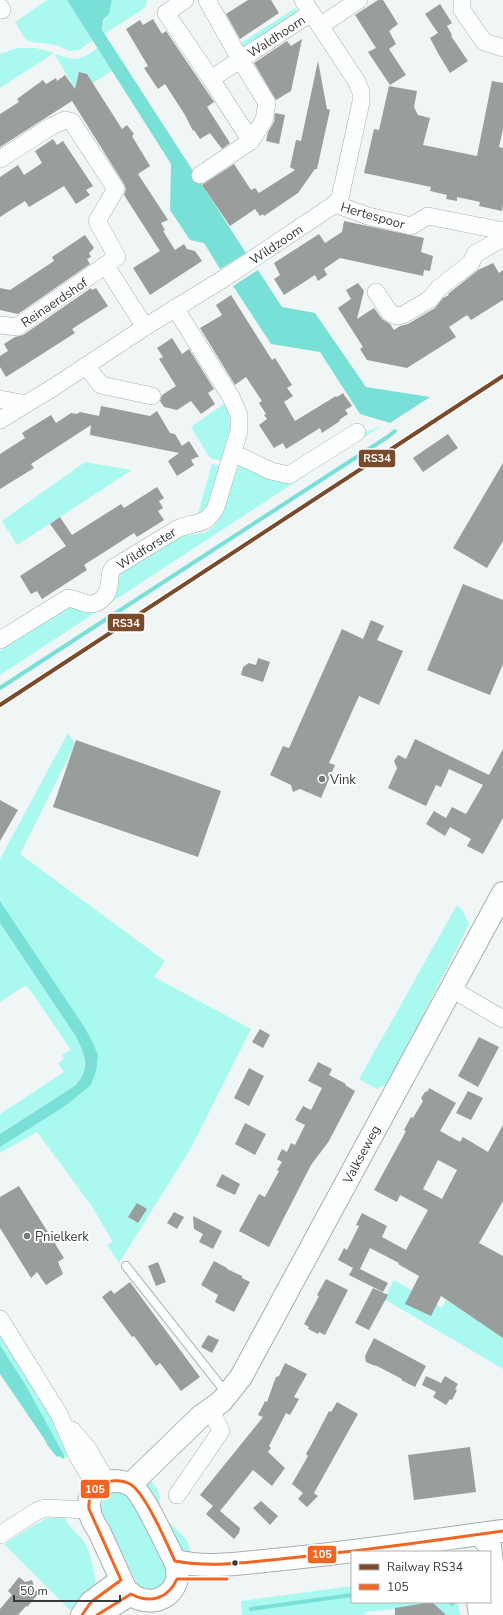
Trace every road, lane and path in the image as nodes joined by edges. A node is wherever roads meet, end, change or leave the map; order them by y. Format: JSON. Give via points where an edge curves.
{"nodes":[{"id":1,"x":185,"y":0,"type":"edge"},
{"id":2,"x":207,"y":0,"type":"edge"},
{"id":3,"x":359,"y":0,"type":"edge"},
{"id":4,"x":462,"y":0,"type":"edge"},
{"id":5,"x":311,"y":13,"type":"edge"},
{"id":6,"x":503,"y":48,"type":"edge"},
{"id":7,"x":240,"y":59,"type":"junction"},
{"id":8,"x":211,"y":78,"type":"junction"},
{"id":9,"x":251,"y":141,"type":"junction"},
{"id":10,"x":0,"y":159,"type":"edge"},
{"id":11,"x":200,"y":175,"type":"dead end"},
{"id":12,"x":335,"y":204,"type":"junction"},
{"id":13,"x":503,"y":231,"type":"edge"},
{"id":14,"x":503,"y":238,"type":"edge"},
{"id":15,"x":106,"y":266,"type":"junction"},
{"id":16,"x":376,"y":292,"type":"dead end"},
{"id":17,"x":175,"y":308,"type":"junction"},
{"id":18,"x":0,"y":326,"type":"edge"},
{"id":19,"x":145,"y":327,"type":"junction"},
{"id":20,"x":86,"y":366,"type":"junction"},
{"id":21,"x":152,"y":396,"type":"dead end"},
{"id":22,"x":0,"y":399,"type":"edge"},
{"id":23,"x":26,"y":404,"type":"junction"},
{"id":24,"x":0,"y":420,"type":"edge"},
{"id":25,"x":356,"y":432,"type":"dead end"},
{"id":26,"x":233,"y":453,"type":"junction"},
{"id":27,"x":0,"y":640,"type":"edge"},
{"id":28,"x":503,"y":893,"type":"edge"},
{"id":29,"x":450,"y":988,"type":"junction"},
{"id":30,"x":503,"y":1019,"type":"edge"},
{"id":31,"x":126,"y":1266,"type":"dead end"},
{"id":32,"x":0,"y":1319,"type":"edge"},
{"id":33,"x":227,"y":1394,"type":"junction"},
{"id":34,"x":211,"y":1410,"type":"junction"},
{"id":35,"x":131,"y":1484,"type":"junction"},
{"id":36,"x":102,"y":1485,"type":"junction"},
{"id":37,"x":177,"y":1495,"type":"dead end"},
{"id":38,"x":89,"y":1510,"type":"junction"},
{"id":39,"x":0,"y":1535,"type":"edge"},
{"id":40,"x":486,"y":1543,"type":"edge"},
{"id":41,"x":384,"y":1551,"type":"edge"},
{"id":42,"x":451,"y":1551,"type":"edge"},
{"id":43,"x":351,"y":1554,"type":"edge"},
{"id":44,"x":351,"y":1565,"type":"edge"},
{"id":45,"x":176,"y":1570,"type":"junction"},
{"id":46,"x":491,"y":1573,"type":"edge"},
{"id":47,"x":126,"y":1587,"type":"junction"},
{"id":48,"x":478,"y":1603,"type":"edge"},
{"id":49,"x":82,"y":1615,"type":"edge"},
{"id":50,"x":97,"y":1615,"type":"edge"},
{"id":51,"x":480,"y":1615,"type":"edge"},
{"id":52,"x":498,"y":1615,"type":"edge"}],
"edges":[{"from":1,"to":8,"type":"street","via":[[166,13]]},
{"from":2,"to":7,"type":"street","name":"Waldhoorn"},
{"from":3,"to":5,"type":"street"},
{"from":4,"to":6,"type":"street","via":[[462,10],[484,42]]},
{"from":5,"to":7,"type":"street","name":"Waldhoorn"},
{"from":5,"to":12,"type":"street","via":[[361,92],[343,188]]},
{"from":7,"to":8,"type":"street","name":"Waldhoorn"},
{"from":7,"to":9,"type":"street","name":"Waldhoorn","via":[[267,103],[264,120]]},
{"from":8,"to":9,"type":"street"},
{"from":9,"to":11,"type":"street","name":"Waldhoorn"},
{"from":10,"to":15,"type":"street","name":"Reinaerdshof","via":[[50,127],[65,120],[72,122],[116,189],[97,221],[117,257]]},
{"from":12,"to":13,"type":"street","name":"Hertespoor","via":[[368,216],[411,226],[428,216]]},
{"from":12,"to":17,"type":"street","name":"Wildzoom"},
{"from":14,"to":16,"type":"street","via":[[475,254],[471,263],[439,288],[430,299],[403,316],[390,313]]},
{"from":15,"to":18,"type":"street","name":"Reinaerdshof","via":[[18,327]]},
{"from":15,"to":19,"type":"street"},
{"from":17,"to":19,"type":"street","name":"Wildzoom"},
{"from":17,"to":26,"type":"street","name":"Wildforster","via":[[237,408],[240,424]]},
{"from":19,"to":20,"type":"street","name":"Wildzoom"},
{"from":20,"to":21,"type":"street","via":[[101,385]]},
{"from":20,"to":23,"type":"street","name":"Wildzoom"},
{"from":22,"to":23,"type":"street"},
{"from":23,"to":24,"type":"street","name":"Wildzoom"},
{"from":25,"to":26,"type":"street","via":[[289,475],[271,471]]},
{"from":26,"to":27,"type":"street","name":"Wildforster","via":[[216,507],[208,518],[199,524],[176,529],[113,568],[109,573],[106,595],[101,601],[88,604],[68,598]]},
{"from":28,"to":29,"type":"main road","name":"Valkseweg"},
{"from":29,"to":30,"type":"street"},
{"from":29,"to":33,"type":"main road","name":"Valkseweg","via":[[241,1377]]},
{"from":31,"to":33,"type":"lane"},
{"from":32,"to":36,"type":"street","via":[[59,1414],[88,1449]]},
{"from":33,"to":34,"type":"main road","name":"Valkseweg"},
{"from":34,"to":35,"type":"main road","name":"Valkseweg"},
{"from":34,"to":37,"type":"street","via":[[221,1431]]},
{"from":35,"to":36,"type":"main road","via":[[122,1482]]},
{"from":35,"to":45,"type":"main road","via":[[139,1493]]},
{"from":36,"to":38,"type":"main road","via":[[89,1499]]},
{"from":38,"to":39,"type":"street","via":[[45,1508]]},
{"from":38,"to":47,"type":"main road","via":[[93,1523]]},
{"from":40,"to":41,"type":"main road"},
{"from":40,"to":42,"type":"main road"},
{"from":43,"to":45,"type":"main road","via":[[198,1565]]},
{"from":44,"to":45,"type":"main road","via":[[270,1576],[196,1580]]},
{"from":45,"to":47,"type":"main road","via":[[175,1587],[156,1599],[137,1598]]},
{"from":46,"to":52,"type":"main road"},
{"from":47,"to":49,"type":"main road","via":[[91,1602]]},
{"from":47,"to":50,"type":"main road"},
{"from":48,"to":51,"type":"main road"}]}
